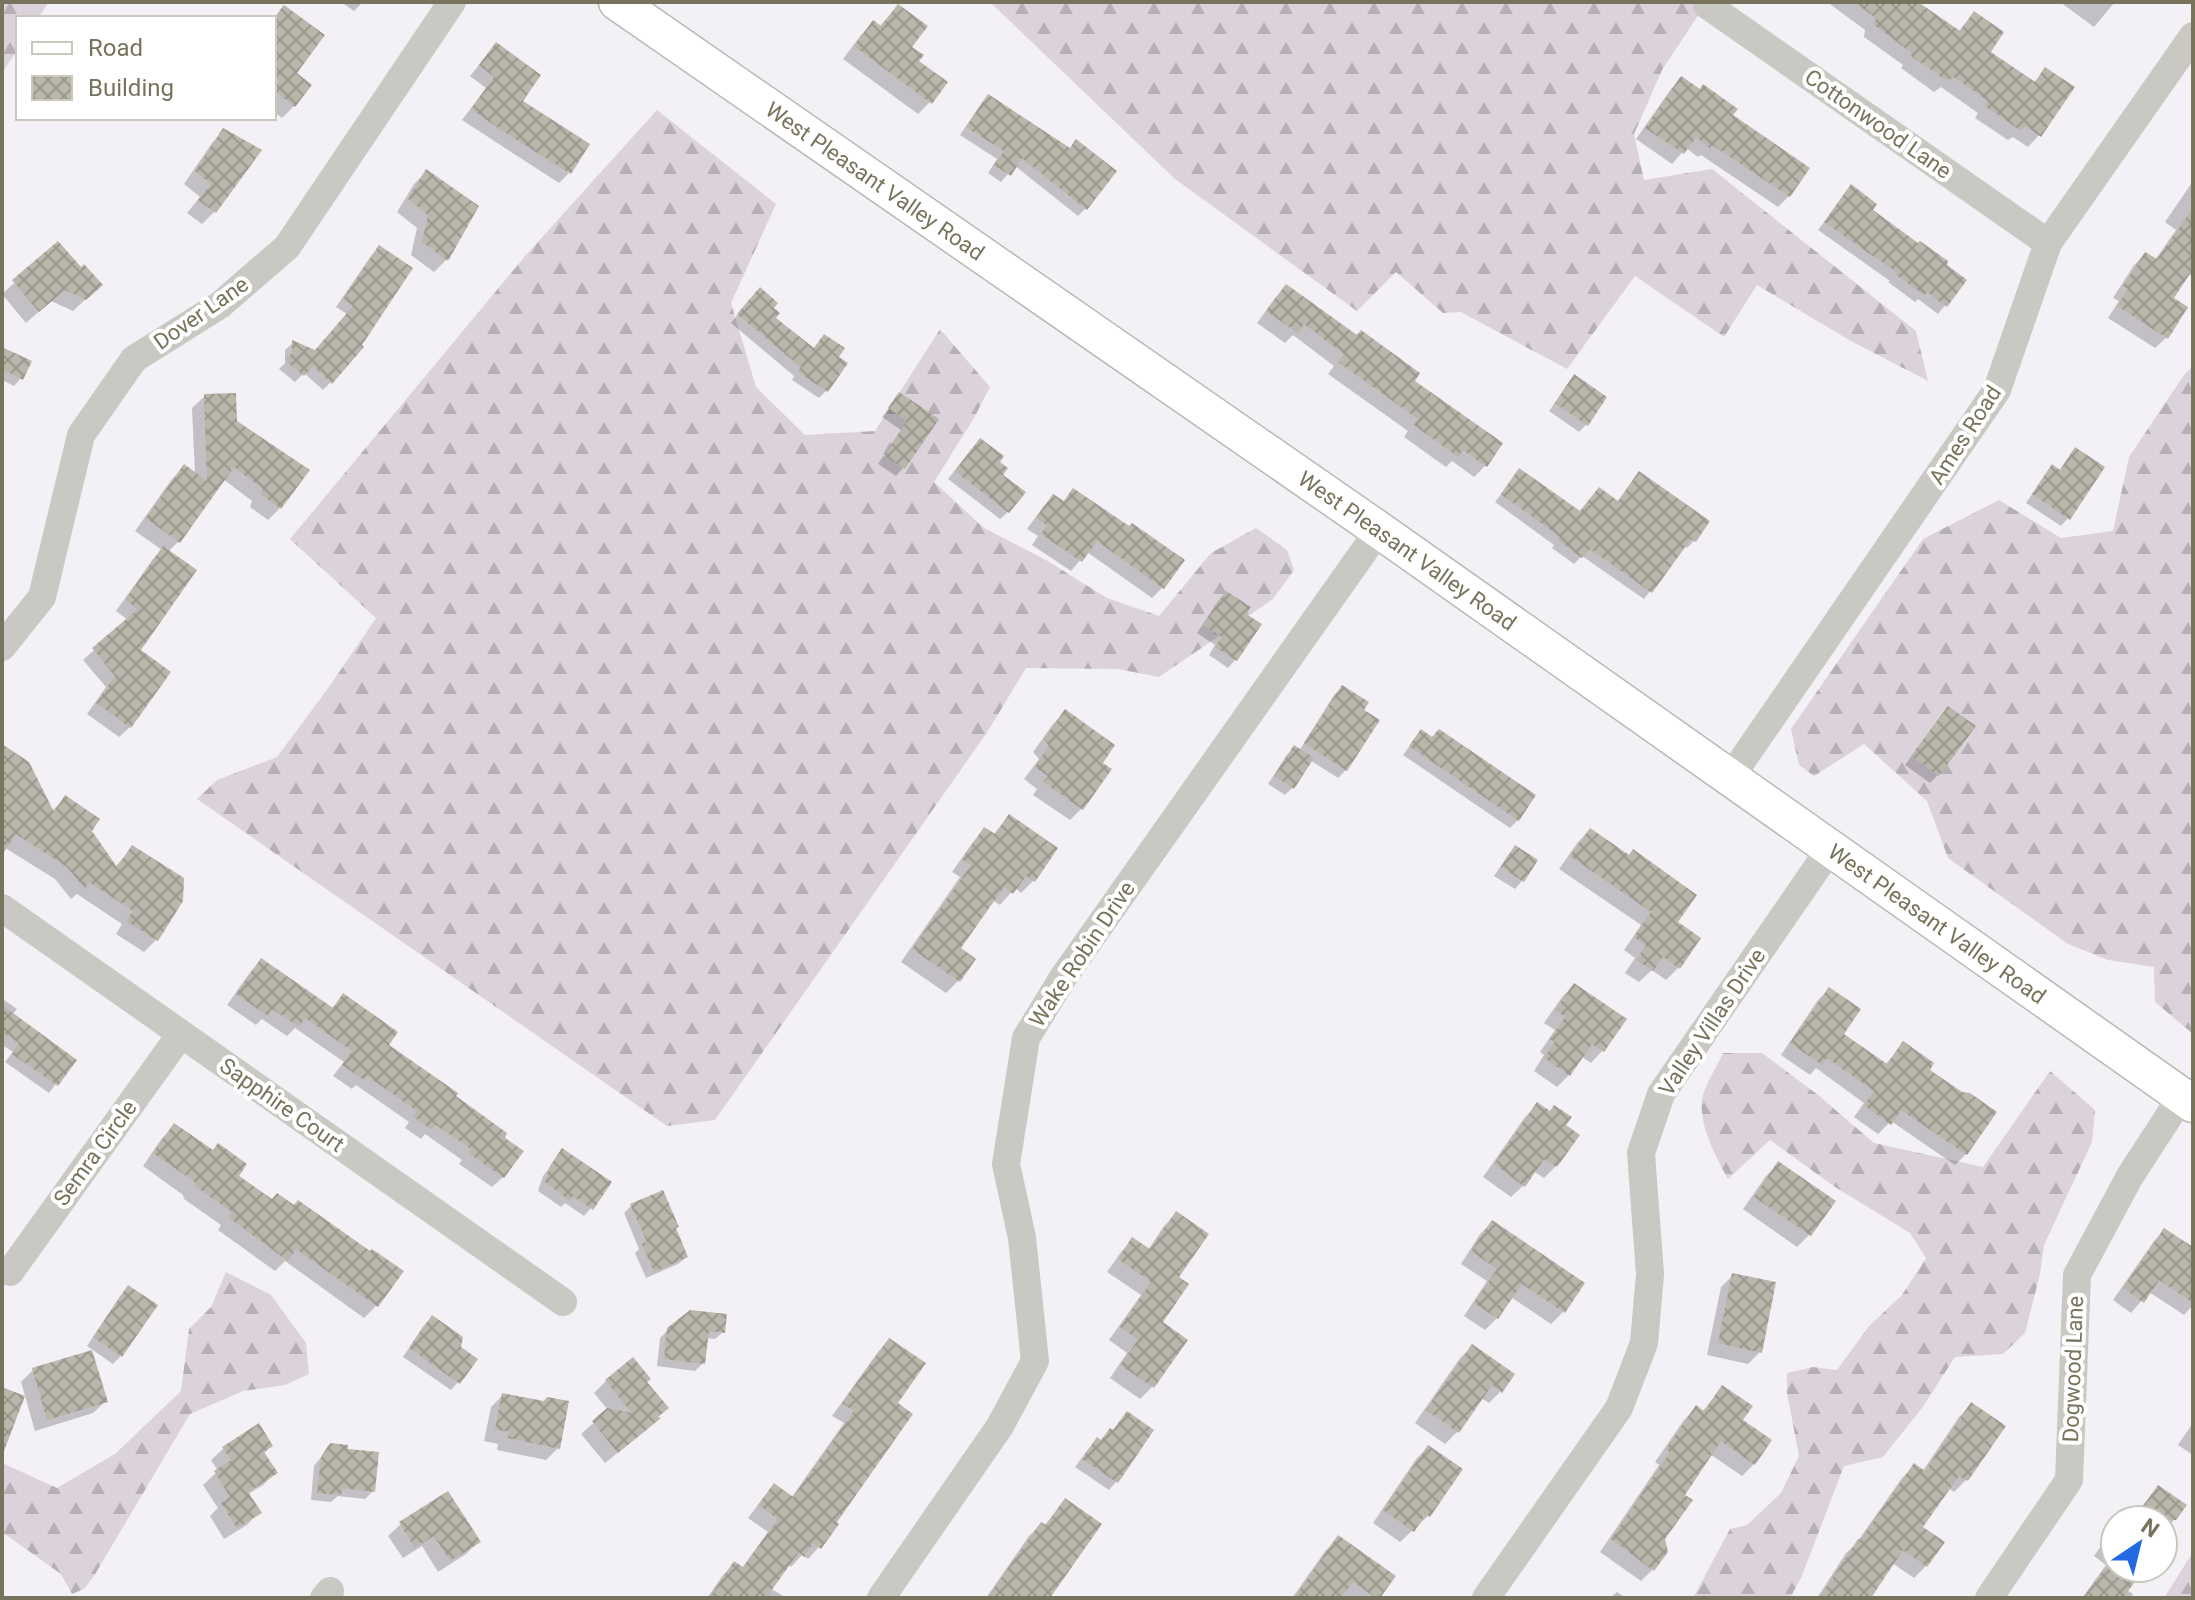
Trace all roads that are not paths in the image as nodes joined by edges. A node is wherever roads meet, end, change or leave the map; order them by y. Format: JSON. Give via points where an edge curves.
{"nodes":[{"id":1,"x":452,"y":2,"type":"edge"},
{"id":2,"x":617,"y":2,"type":"edge"},
{"id":3,"x":1707,"y":5,"type":"dead end"},
{"id":4,"x":2193,"y":36,"type":"edge"},
{"id":5,"x":2048,"y":243,"type":"junction"},
{"id":6,"x":1379,"y":530,"type":"junction"},
{"id":7,"x":2,"y":647,"type":"edge"},
{"id":8,"x":1730,"y":778,"type":"junction"},
{"id":9,"x":1830,"y":849,"type":"junction"},
{"id":10,"x":2,"y":908,"type":"edge"},
{"id":11,"x":181,"y":1034,"type":"junction"},
{"id":12,"x":2187,"y":1100,"type":"edge"},
{"id":13,"x":10,"y":1272,"type":"dead end"},
{"id":14,"x":563,"y":1302,"type":"dead end"},
{"id":15,"x":881,"y":1598,"type":"edge"},
{"id":16,"x":1486,"y":1598,"type":"edge"},
{"id":17,"x":1989,"y":1598,"type":"edge"}],
"edges":[{"from":1,"to":7,"type":"street","name":"Dover Lane","via":[[287,247],[220,305],[134,359],[116,384],[81,435],[42,597]]},
{"from":2,"to":6,"type":"main road","name":"West Pleasant Valley Road"},
{"from":3,"to":5,"type":"street","name":"Cottonwood Lane"},
{"from":4,"to":5,"type":"street","name":"Ames Road"},
{"from":5,"to":8,"type":"street","name":"Ames Road","via":[[1997,390]]},
{"from":6,"to":8,"type":"main road","name":"West Pleasant Valley Road"},
{"from":6,"to":15,"type":"street","name":"Wake Robin Drive","via":[[1064,976],[1026,1038],[1006,1164],[1022,1238],[1035,1361],[1000,1426]]},
{"from":8,"to":9,"type":"main road","name":"West Pleasant Valley Road"},
{"from":9,"to":12,"type":"main road","name":"West Pleasant Valley Road"},
{"from":9,"to":16,"type":"street","name":"Valley Villas Drive","via":[[1661,1094],[1641,1153],[1650,1274],[1644,1343],[1619,1408]]},
{"from":10,"to":11,"type":"street","name":"Sapphire Court"},
{"from":11,"to":13,"type":"street","name":"Semra Circle"},
{"from":11,"to":14,"type":"street","name":"Sapphire Court"},
{"from":12,"to":17,"type":"street","name":"Dogwood Lane","via":[[2130,1176],[2077,1275],[2069,1480]]}]}
